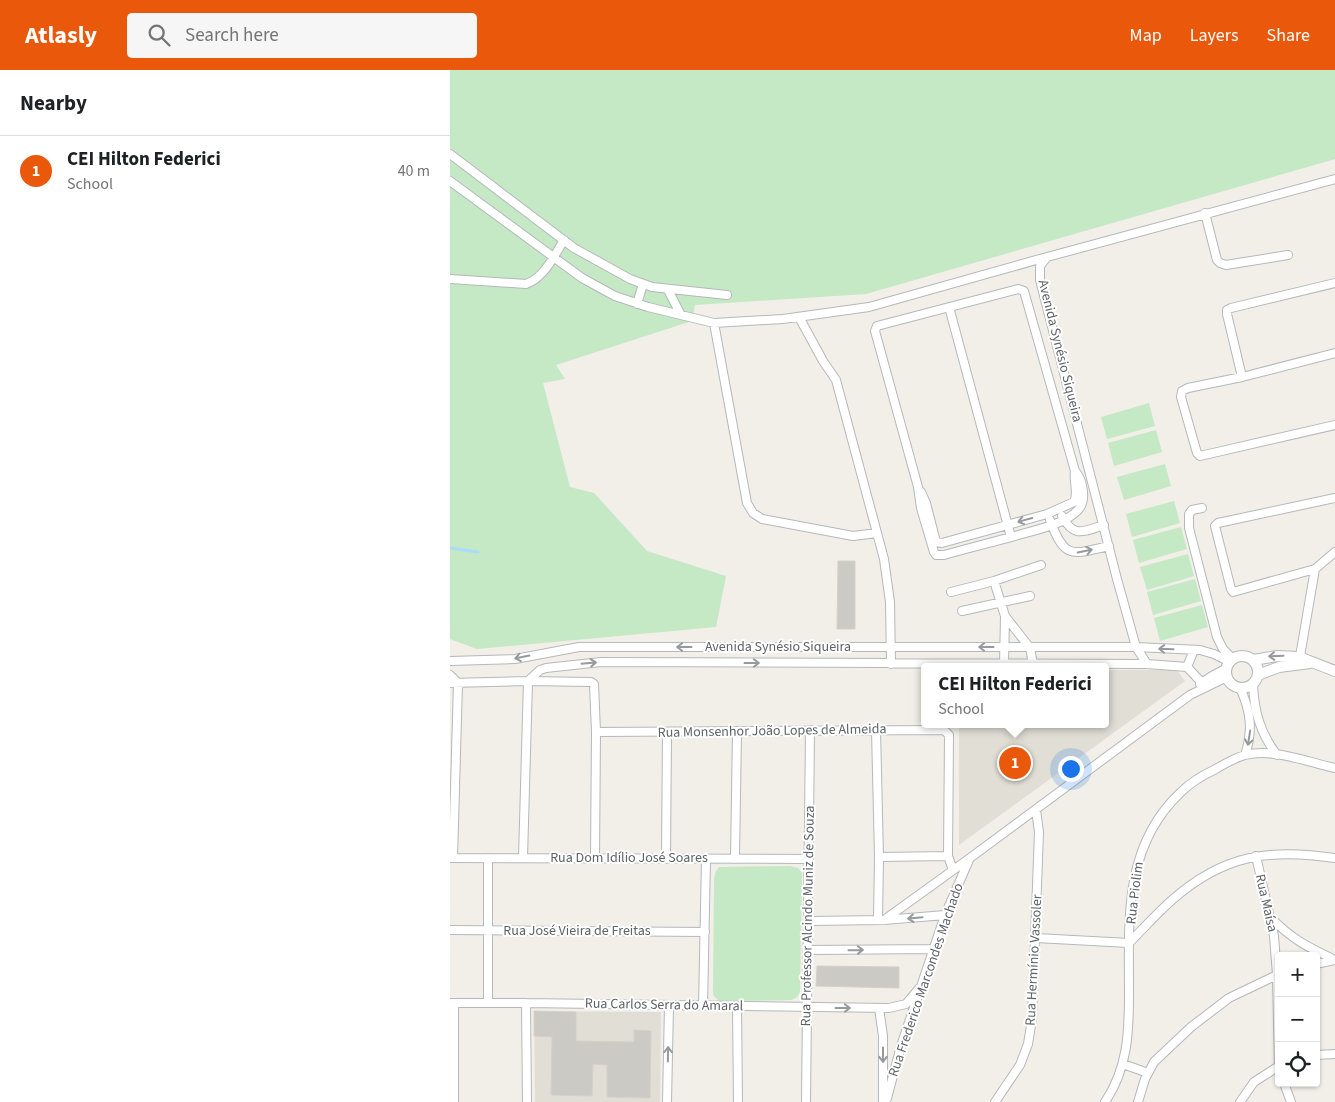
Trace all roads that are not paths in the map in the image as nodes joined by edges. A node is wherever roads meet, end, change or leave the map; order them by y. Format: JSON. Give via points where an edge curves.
{"nodes":[{"id":1,"x":450,"y":154,"type":"edge"},
{"id":2,"x":1335,"y":179,"type":"edge"},
{"id":3,"x":450,"y":181,"type":"edge"},
{"id":4,"x":1205,"y":213,"type":"junction"},
{"id":5,"x":564,"y":240,"type":"junction"},
{"id":6,"x":1288,"y":255,"type":"dead end"},
{"id":7,"x":553,"y":257,"type":"junction"},
{"id":8,"x":1047,"y":257,"type":"junction"},
{"id":9,"x":450,"y":280,"type":"edge"},
{"id":10,"x":1335,"y":283,"type":"edge"},
{"id":11,"x":643,"y":284,"type":"junction"},
{"id":12,"x":668,"y":290,"type":"junction"},
{"id":13,"x":727,"y":295,"type":"dead end"},
{"id":14,"x":637,"y":304,"type":"junction"},
{"id":15,"x":949,"y":307,"type":"junction"},
{"id":16,"x":681,"y":315,"type":"junction"},
{"id":17,"x":799,"y":317,"type":"junction"},
{"id":18,"x":714,"y":324,"type":"junction"},
{"id":19,"x":1335,"y":353,"type":"edge"},
{"id":20,"x":1242,"y":377,"type":"junction"},
{"id":21,"x":1335,"y":425,"type":"edge"},
{"id":22,"x":1075,"y":472,"type":"junction"},
{"id":23,"x":918,"y":487,"type":"junction"},
{"id":24,"x":1335,"y":498,"type":"edge"},
{"id":25,"x":1202,"y":508,"type":"dead end"},
{"id":26,"x":1059,"y":510,"type":"junction"},
{"id":27,"x":1047,"y":514,"type":"junction"},
{"id":28,"x":1064,"y":519,"type":"junction"},
{"id":29,"x":1007,"y":525,"type":"junction"},
{"id":30,"x":1051,"y":525,"type":"junction"},
{"id":31,"x":1104,"y":525,"type":"junction"},
{"id":32,"x":877,"y":532,"type":"junction"},
{"id":33,"x":1011,"y":537,"type":"junction"},
{"id":34,"x":1110,"y":546,"type":"junction"},
{"id":35,"x":1335,"y":552,"type":"edge"},
{"id":36,"x":1041,"y":565,"type":"dead end"},
{"id":37,"x":1315,"y":569,"type":"junction"},
{"id":38,"x":994,"y":581,"type":"junction"},
{"id":39,"x":950,"y":592,"type":"dead end"},
{"id":40,"x":1030,"y":596,"type":"dead end"},
{"id":41,"x":1000,"y":602,"type":"junction"},
{"id":42,"x":962,"y":611,"type":"dead end"},
{"id":43,"x":1005,"y":616,"type":"junction"},
{"id":44,"x":891,"y":647,"type":"junction"},
{"id":45,"x":1004,"y":647,"type":"junction"},
{"id":46,"x":1030,"y":648,"type":"junction"},
{"id":47,"x":1136,"y":648,"type":"junction"},
{"id":48,"x":1194,"y":650,"type":"junction"},
{"id":49,"x":1253,"y":660,"type":"junction"},
{"id":50,"x":450,"y":661,"type":"edge"},
{"id":51,"x":1299,"y":661,"type":"junction"},
{"id":52,"x":1004,"y":663,"type":"edge"},
{"id":53,"x":1033,"y":663,"type":"edge"},
{"id":54,"x":891,"y":664,"type":"junction"},
{"id":55,"x":921,"y":664,"type":"edge"},
{"id":56,"x":1109,"y":664,"type":"edge"},
{"id":57,"x":1147,"y":664,"type":"junction"},
{"id":58,"x":1229,"y":666,"type":"junction"},
{"id":59,"x":1186,"y":667,"type":"junction"},
{"id":60,"x":1335,"y":671,"type":"edge"},
{"id":61,"x":450,"y":675,"type":"edge"},
{"id":62,"x":1256,"y":679,"type":"junction"},
{"id":63,"x":528,"y":681,"type":"junction"},
{"id":64,"x":454,"y":683,"type":"edge"},
{"id":65,"x":1204,"y":684,"type":"junction"},
{"id":66,"x":1240,"y":688,"type":"junction"},
{"id":67,"x":810,"y":730,"type":"junction"},
{"id":68,"x":876,"y":730,"type":"junction"},
{"id":69,"x":737,"y":731,"type":"junction"},
{"id":70,"x":596,"y":732,"type":"junction"},
{"id":71,"x":667,"y":732,"type":"junction"},
{"id":72,"x":1245,"y":755,"type":"junction"},
{"id":73,"x":1277,"y":755,"type":"junction"},
{"id":74,"x":1335,"y":768,"type":"edge"},
{"id":75,"x":1036,"y":810,"type":"junction"},
{"id":76,"x":948,"y":856,"type":"junction"},
{"id":77,"x":1256,"y":856,"type":"junction"},
{"id":78,"x":452,"y":858,"type":"edge"},
{"id":79,"x":488,"y":858,"type":"junction"},
{"id":80,"x":523,"y":858,"type":"junction"},
{"id":81,"x":596,"y":858,"type":"junction"},
{"id":82,"x":879,"y":858,"type":"junction"},
{"id":83,"x":970,"y":858,"type":"junction"},
{"id":84,"x":1335,"y":858,"type":"edge"},
{"id":85,"x":666,"y":859,"type":"junction"},
{"id":86,"x":706,"y":859,"type":"junction"},
{"id":87,"x":735,"y":859,"type":"junction"},
{"id":88,"x":808,"y":859,"type":"junction"},
{"id":89,"x":953,"y":870,"type":"junction"},
{"id":90,"x":946,"y":915,"type":"junction"},
{"id":91,"x":1270,"y":917,"type":"junction"},
{"id":92,"x":881,"y":920,"type":"junction"},
{"id":93,"x":808,"y":921,"type":"junction"},
{"id":94,"x":450,"y":930,"type":"edge"},
{"id":95,"x":488,"y":930,"type":"junction"},
{"id":96,"x":704,"y":932,"type":"junction"},
{"id":97,"x":1036,"y":938,"type":"junction"},
{"id":98,"x":1129,"y":943,"type":"junction"},
{"id":99,"x":934,"y":949,"type":"junction"},
{"id":100,"x":808,"y":950,"type":"junction"},
{"id":101,"x":1276,"y":952,"type":"edge"},
{"id":102,"x":1335,"y":960,"type":"edge"},
{"id":103,"x":1320,"y":963,"type":"edge"},
{"id":104,"x":1275,"y":975,"type":"edge"},
{"id":105,"x":922,"y":985,"type":"junction"},
{"id":106,"x":1278,"y":997,"type":"edge"},
{"id":107,"x":452,"y":1003,"type":"edge"},
{"id":108,"x":488,"y":1003,"type":"junction"},
{"id":109,"x":526,"y":1003,"type":"junction"},
{"id":110,"x":669,"y":1005,"type":"junction"},
{"id":111,"x":703,"y":1006,"type":"junction"},
{"id":112,"x":737,"y":1007,"type":"junction"},
{"id":113,"x":807,"y":1008,"type":"junction"},
{"id":114,"x":879,"y":1008,"type":"junction"},
{"id":115,"x":1279,"y":1042,"type":"edge"},
{"id":116,"x":1335,"y":1054,"type":"edge"},
{"id":117,"x":1320,"y":1055,"type":"edge"},
{"id":118,"x":1123,"y":1064,"type":"junction"},
{"id":119,"x":1275,"y":1069,"type":"edge"},
{"id":120,"x":1148,"y":1074,"type":"junction"},
{"id":121,"x":1286,"y":1087,"type":"edge"},
{"id":122,"x":454,"y":1102,"type":"edge"},
{"id":123,"x":527,"y":1102,"type":"edge"},
{"id":124,"x":668,"y":1102,"type":"edge"},
{"id":125,"x":738,"y":1102,"type":"edge"},
{"id":126,"x":806,"y":1102,"type":"edge"},
{"id":127,"x":885,"y":1102,"type":"edge"},
{"id":128,"x":995,"y":1102,"type":"edge"},
{"id":129,"x":1105,"y":1102,"type":"edge"},
{"id":130,"x":1138,"y":1102,"type":"edge"},
{"id":131,"x":1240,"y":1102,"type":"edge"},
{"id":132,"x":1292,"y":1102,"type":"edge"}],
"edges":[{"from":1,"to":5,"type":"street"},
{"from":2,"to":4,"type":"street"},
{"from":3,"to":7,"type":"street"},
{"from":4,"to":6,"type":"street","via":[[1220,263],[1226,265]]},
{"from":4,"to":8,"type":"street"},
{"from":5,"to":7,"type":"street"},
{"from":5,"to":11,"type":"street","via":[[602,265]]},
{"from":7,"to":9,"type":"street","via":[[542,274],[526,284]]},
{"from":7,"to":14,"type":"street","via":[[582,278]]},
{"from":8,"to":17,"type":"street","via":[[869,307]]},
{"from":8,"to":31,"type":"street","name":"Avenida Synésio Siqueira","via":[[1040,266],[1040,280]]},
{"from":10,"to":20,"type":"street","via":[[1228,310]]},
{"from":11,"to":12,"type":"street"},
{"from":11,"to":14,"type":"street"},
{"from":12,"to":13,"type":"street"},
{"from":12,"to":16,"type":"street"},
{"from":14,"to":16,"type":"street"},
{"from":15,"to":22,"type":"street","via":[[1018,289],[1024,291]]},
{"from":15,"to":23,"type":"street","via":[[877,326],[875,331]]},
{"from":15,"to":29,"type":"street"},
{"from":16,"to":18,"type":"street"},
{"from":17,"to":18,"type":"street"},
{"from":17,"to":32,"type":"street","via":[[836,380]]},
{"from":18,"to":32,"type":"street","via":[[747,503],[753,513],[762,519],[853,536]]},
{"from":19,"to":20,"type":"street"},
{"from":20,"to":21,"type":"street","via":[[1182,392],[1200,456]]},
{"from":22,"to":26,"type":"street","via":[[1076,499]]},
{"from":22,"to":28,"type":"street","via":[[1083,494],[1082,504],[1078,511]]},
{"from":23,"to":29,"type":"street","via":[[938,543]]},
{"from":23,"to":33,"type":"street","via":[[936,555]]},
{"from":24,"to":37,"type":"street","via":[[1215,526],[1233,592]]},
{"from":25,"to":58,"type":"street","via":[[1189,514],[1189,528]]},
{"from":26,"to":27,"type":"street"},
{"from":26,"to":28,"type":"street"},
{"from":27,"to":29,"type":"street","one_way":true},
{"from":27,"to":30,"type":"street"},
{"from":28,"to":30,"type":"street"},
{"from":28,"to":31,"type":"street","via":[[1068,528],[1077,532]]},
{"from":29,"to":33,"type":"street"},
{"from":30,"to":33,"type":"street"},
{"from":30,"to":34,"type":"street","one_way":true,"via":[[1070,552]]},
{"from":31,"to":34,"type":"street","name":"Avenida Synésio Siqueira"},
{"from":32,"to":44,"type":"street","via":[[890,602]]},
{"from":34,"to":47,"type":"street","name":"Avenida Synésio Siqueira"},
{"from":35,"to":37,"type":"street"},
{"from":36,"to":38,"type":"street"},
{"from":37,"to":51,"type":"street"},
{"from":38,"to":39,"type":"street"},
{"from":38,"to":41,"type":"street"},
{"from":40,"to":41,"type":"street"},
{"from":41,"to":42,"type":"street"},
{"from":41,"to":43,"type":"street"},
{"from":43,"to":45,"type":"street"},
{"from":43,"to":46,"type":"street"},
{"from":45,"to":44,"type":"street","name":"Avenida Synésio Siqueira","one_way":true},
{"from":44,"to":50,"type":"street","name":"Avenida Synésio Siqueira","one_way":true,"via":[[579,647],[514,659]]},
{"from":44,"to":54,"type":"street"},
{"from":45,"to":46,"type":"street","name":"Avenida Synésio Siqueira"},
{"from":45,"to":52,"type":"street"},
{"from":46,"to":47,"type":"street","name":"Avenida Synésio Siqueira"},
{"from":46,"to":53,"type":"street"},
{"from":48,"to":47,"type":"street","name":"Avenida Synésio Siqueira","one_way":true},
{"from":47,"to":57,"type":"street","name":"Avenida Synésio Siqueira"},
{"from":48,"to":58,"type":"street","name":"Avenida Synésio Siqueira","via":[[1214,654]]},
{"from":48,"to":59,"type":"street"},
{"from":51,"to":49,"type":"street","one_way":true,"via":[[1277,656]]},
{"from":49,"to":58,"type":"street","via":[[1245,656]]},
{"from":49,"to":62,"type":"street"},
{"from":51,"to":60,"type":"street"},
{"from":51,"to":62,"type":"street"},
{"from":54,"to":55,"type":"street","name":"Avenida Synésio Siqueira"},
{"from":63,"to":54,"type":"street","name":"Avenida Synésio Siqueira","one_way":true,"via":[[546,668],[602,662]]},
{"from":56,"to":57,"type":"street","name":"Avenida Synésio Siqueira"},
{"from":57,"to":59,"type":"street","name":"Avenida Synésio Siqueira"},
{"from":58,"to":65,"type":"street","name":"Rua Frederico Marcondes Machado"},
{"from":58,"to":66,"type":"street","via":[[1232,684]]},
{"from":59,"to":65,"type":"street"},
{"from":61,"to":64,"type":"street"},
{"from":62,"to":66,"type":"street","via":[[1250,686]]},
{"from":62,"to":73,"type":"street","via":[[1258,720]]},
{"from":63,"to":64,"type":"street"},
{"from":63,"to":70,"type":"street","via":[[594,684]]},
{"from":63,"to":80,"type":"street"},
{"from":64,"to":78,"type":"street"},
{"from":65,"to":75,"type":"street","name":"Rua Frederico Marcondes Machado"},
{"from":66,"to":72,"type":"street","one_way":true,"via":[[1251,722]]},
{"from":67,"to":68,"type":"street","name":"Rua Monsenhor João Lopes de Almeida"},
{"from":67,"to":69,"type":"street","name":"Rua Monsenhor João Lopes de Almeida"},
{"from":67,"to":88,"type":"street","name":"Rua Professor Alcindo Muniz de Souza"},
{"from":68,"to":76,"type":"street","name":"Rua Monsenhor João Lopes de Almeida","via":[[944,730],[949,735]]},
{"from":68,"to":82,"type":"street"},
{"from":69,"to":71,"type":"street","name":"Rua Monsenhor João Lopes de Almeida"},
{"from":69,"to":87,"type":"street"},
{"from":70,"to":71,"type":"street","name":"Rua Monsenhor João Lopes de Almeida"},
{"from":70,"to":81,"type":"street"},
{"from":71,"to":85,"type":"street"},
{"from":72,"to":73,"type":"street","name":"Rua Piolim"},
{"from":72,"to":98,"type":"street","name":"Rua Piolim","via":[[1190,783],[1170,802],[1146,839],[1137,862]]},
{"from":73,"to":74,"type":"street","name":"Rua Piolim"},
{"from":75,"to":83,"type":"street","name":"Rua Frederico Marcondes Machado"},
{"from":75,"to":97,"type":"street","name":"Rua Hermínio Vassoler","via":[[1039,832]]},
{"from":76,"to":82,"type":"street"},
{"from":76,"to":89,"type":"street"},
{"from":77,"to":84,"type":"street","via":[[1303,854]]},
{"from":77,"to":91,"type":"street","name":"Rua Maísa"},
{"from":77,"to":98,"type":"street","via":[[1218,867],[1194,882],[1171,900]]},
{"from":78,"to":79,"type":"street","name":"Rua Dom Idílio José Soares"},
{"from":79,"to":80,"type":"street","name":"Rua Dom Idílio José Soares"},
{"from":79,"to":95,"type":"street"},
{"from":80,"to":81,"type":"street","name":"Rua Dom Idílio José Soares"},
{"from":81,"to":85,"type":"street","name":"Rua Dom Idílio José Soares"},
{"from":82,"to":92,"type":"street"},
{"from":83,"to":89,"type":"street","name":"Rua Frederico Marcondes Machado"},
{"from":83,"to":90,"type":"street","name":"Rua Frederico Marcondes Machado"},
{"from":85,"to":86,"type":"street","name":"Rua Dom Idílio José Soares"},
{"from":86,"to":87,"type":"street","name":"Rua Dom Idílio José Soares"},
{"from":86,"to":96,"type":"street"},
{"from":87,"to":88,"type":"street","name":"Rua Dom Idílio José Soares"},
{"from":88,"to":93,"type":"street","name":"Rua Professor Alcindo Muniz de Souza"},
{"from":89,"to":92,"type":"street","name":"Rua Frederico Marcondes Machado"},
{"from":90,"to":92,"type":"street","one_way":true},
{"from":90,"to":99,"type":"street","name":"Rua Frederico Marcondes Machado"},
{"from":91,"to":101,"type":"street","name":"Rua Maísa"},
{"from":91,"to":102,"type":"street","via":[[1299,943]]},
{"from":92,"to":93,"type":"street"},
{"from":93,"to":100,"type":"street","name":"Rua Professor Alcindo Muniz de Souza"},
{"from":94,"to":95,"type":"street","name":"Rua José Vieira de Freitas"},
{"from":95,"to":96,"type":"street","name":"Rua José Vieira de Freitas"},
{"from":95,"to":108,"type":"street"},
{"from":96,"to":111,"type":"street"},
{"from":97,"to":98,"type":"street"},
{"from":97,"to":128,"type":"street","name":"Rua Hermínio Vassoler","via":[[1028,1044],[1020,1065]]},
{"from":98,"to":118,"type":"street","name":"Rua Piolim","via":[[1129,1031]]},
{"from":100,"to":99,"type":"street","one_way":true},
{"from":99,"to":105,"type":"street","name":"Rua Frederico Marcondes Machado"},
{"from":100,"to":113,"type":"street","name":"Rua Professor Alcindo Muniz de Souza"},
{"from":102,"to":103,"type":"street"},
{"from":104,"to":120,"type":"street","via":[[1229,998],[1190,1027],[1154,1062]]},
{"from":105,"to":114,"type":"street","name":"Rua Carlos Serra do Amaral","via":[[906,1004]]},
{"from":105,"to":127,"type":"street","name":"Rua Frederico Marcondes Machado"},
{"from":106,"to":115,"type":"street","name":"Rua Maísa"},
{"from":107,"to":108,"type":"street","name":"Rua Carlos Serra do Amaral"},
{"from":107,"to":122,"type":"street"},
{"from":108,"to":109,"type":"street","name":"Rua Carlos Serra do Amaral"},
{"from":109,"to":110,"type":"street","name":"Rua Carlos Serra do Amaral"},
{"from":109,"to":123,"type":"street"},
{"from":110,"to":111,"type":"street","name":"Rua Carlos Serra do Amaral"},
{"from":124,"to":110,"type":"street","one_way":true},
{"from":111,"to":112,"type":"street","name":"Rua Carlos Serra do Amaral"},
{"from":112,"to":113,"type":"street","name":"Rua Carlos Serra do Amaral"},
{"from":112,"to":125,"type":"street"},
{"from":113,"to":114,"type":"street","name":"Rua Carlos Serra do Amaral","one_way":true},
{"from":113,"to":126,"type":"street","name":"Rua Professor Alcindo Muniz de Souza"},
{"from":114,"to":127,"type":"street","one_way":true},
{"from":116,"to":117,"type":"street"},
{"from":118,"to":120,"type":"street"},
{"from":118,"to":129,"type":"street","name":"Rua Piolim"},
{"from":119,"to":131,"type":"street","via":[[1254,1082]]},
{"from":120,"to":130,"type":"street"},
{"from":121,"to":132,"type":"street"}]}
